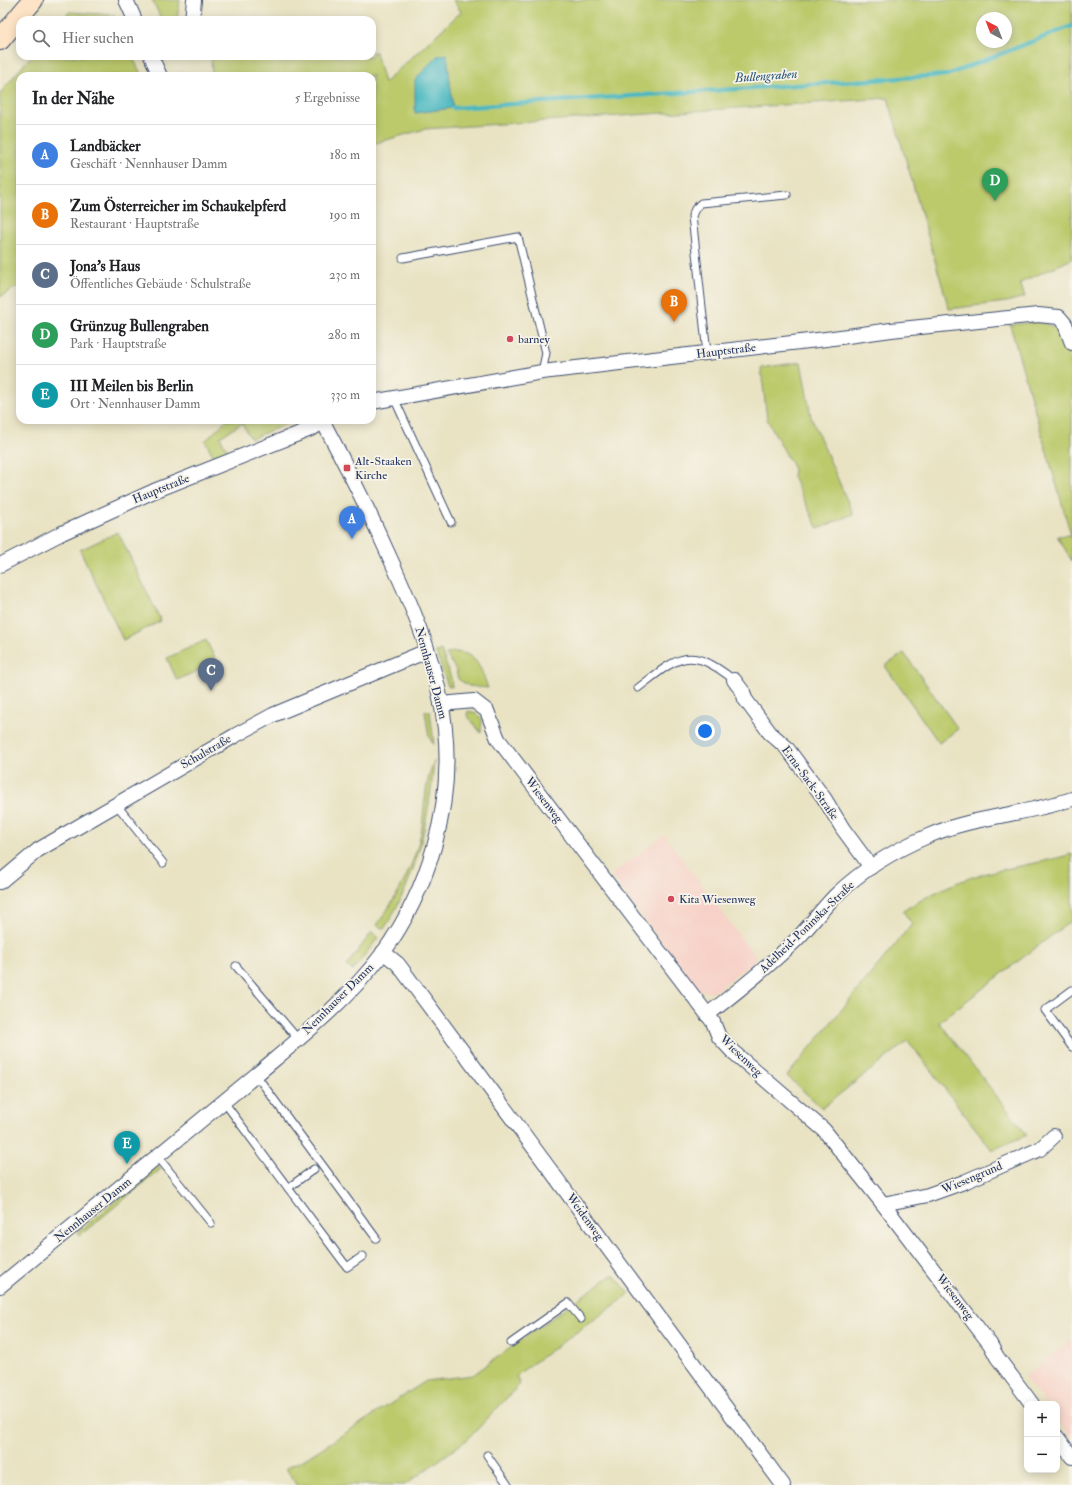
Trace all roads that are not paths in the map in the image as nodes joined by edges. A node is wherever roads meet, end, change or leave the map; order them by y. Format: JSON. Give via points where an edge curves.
{"nodes":[{"id":1,"x":33,"y":0,"type":"edge"},
{"id":2,"x":126,"y":0,"type":"edge"},
{"id":3,"x":194,"y":0,"type":"edge"},
{"id":4,"x":20,"y":16,"type":"edge"},
{"id":5,"x":133,"y":16,"type":"edge"},
{"id":6,"x":192,"y":16,"type":"edge"},
{"id":7,"x":16,"y":21,"type":"edge"},
{"id":8,"x":0,"y":40,"type":"edge"},
{"id":9,"x":153,"y":60,"type":"edge"},
{"id":10,"x":158,"y":72,"type":"edge"},
{"id":11,"x":787,"y":195,"type":"dead end"},
{"id":12,"x":403,"y":258,"type":"dead end"},
{"id":13,"x":1071,"y":339,"type":"edge"},
{"id":14,"x":707,"y":353,"type":"junction"},
{"id":15,"x":542,"y":372,"type":"junction"},
{"id":16,"x":394,"y":398,"type":"junction"},
{"id":17,"x":376,"y":401,"type":"edge"},
{"id":18,"x":319,"y":424,"type":"edge"},
{"id":19,"x":324,"y":424,"type":"edge"},
{"id":20,"x":451,"y":522,"type":"dead end"},
{"id":21,"x":0,"y":565,"type":"edge"},
{"id":22,"x":427,"y":651,"type":"junction"},
{"id":23,"x":734,"y":680,"type":"joint"},
{"id":24,"x":638,"y":688,"type":"dead end"},
{"id":25,"x":441,"y":704,"type":"junction"},
{"id":26,"x":1072,"y":799,"type":"edge"},
{"id":27,"x":116,"y":804,"type":"junction"},
{"id":28,"x":163,"y":863,"type":"dead end"},
{"id":29,"x":871,"y":867,"type":"junction"},
{"id":30,"x":0,"y":882,"type":"edge"},
{"id":31,"x":383,"y":952,"type":"junction"},
{"id":32,"x":236,"y":966,"type":"dead end"},
{"id":33,"x":1072,"y":990,"type":"edge"},
{"id":34,"x":707,"y":1014,"type":"junction"},
{"id":35,"x":298,"y":1040,"type":"junction"},
{"id":36,"x":1072,"y":1047,"type":"edge"},
{"id":37,"x":256,"y":1075,"type":"junction"},
{"id":38,"x":224,"y":1102,"type":"junction"},
{"id":39,"x":1054,"y":1136,"type":"dead end"},
{"id":40,"x":158,"y":1157,"type":"junction"},
{"id":41,"x":314,"y":1169,"type":"dead end"},
{"id":42,"x":288,"y":1188,"type":"junction"},
{"id":43,"x":883,"y":1204,"type":"junction"},
{"id":44,"x":211,"y":1223,"type":"dead end"},
{"id":45,"x":376,"y":1238,"type":"dead end"},
{"id":46,"x":363,"y":1256,"type":"dead end"},
{"id":47,"x":0,"y":1286,"type":"edge"},
{"id":48,"x":581,"y":1319,"type":"dead end"},
{"id":49,"x":511,"y":1343,"type":"dead end"},
{"id":50,"x":1030,"y":1401,"type":"edge"},
{"id":51,"x":1060,"y":1441,"type":"edge"},
{"id":52,"x":487,"y":1455,"type":"dead end"},
{"id":53,"x":1072,"y":1457,"type":"edge"},
{"id":54,"x":508,"y":1485,"type":"edge"},
{"id":55,"x":783,"y":1485,"type":"edge"}],
"edges":[{"from":1,"to":4,"type":"main road"},
{"from":2,"to":5,"type":"street"},
{"from":3,"to":6,"type":"street"},
{"from":7,"to":8,"type":"main road"},
{"from":9,"to":10,"type":"street"},
{"from":11,"to":14,"type":"lane","via":[[701,203],[694,212],[692,216]]},
{"from":12,"to":15,"type":"lane","via":[[518,237],[546,353]]},
{"from":13,"to":14,"type":"street","name":"Hauptstraße","via":[[1059,317],[1038,315]]},
{"from":14,"to":15,"type":"street","name":"Hauptstraße"},
{"from":15,"to":16,"type":"street","name":"Hauptstraße"},
{"from":16,"to":17,"type":"street","name":"Hauptstraße"},
{"from":16,"to":20,"type":"lane"},
{"from":18,"to":21,"type":"street","name":"Hauptstraße","via":[[154,491]]},
{"from":19,"to":22,"type":"street","name":"Nennhauser Damm","via":[[409,599]]},
{"from":22,"to":25,"type":"street","name":"Nennhauser Damm"},
{"from":22,"to":27,"type":"street","name":"Schulstraße","via":[[273,716]]},
{"from":23,"to":24,"type":"lane","via":[[718,668],[699,659],[683,658],[670,663]]},
{"from":23,"to":29,"type":"street","name":"Erna-Sack-Straße","via":[[770,733],[786,747],[824,798]]},
{"from":25,"to":31,"type":"street","name":"Nennhauser Damm","via":[[445,729],[446,769],[437,833],[418,892]]},
{"from":25,"to":34,"type":"street","name":"Wiesenweg","via":[[474,701],[487,711],[498,738]]},
{"from":26,"to":29,"type":"street","name":"Adelheid-Poninska-Straße","via":[[929,835],[897,850]]},
{"from":27,"to":28,"type":"lane"},
{"from":27,"to":30,"type":"street","name":"Schulstraße","via":[[38,850]]},
{"from":29,"to":34,"type":"street","name":"Adelheid-Poninska-Straße","via":[[835,896],[773,962]]},
{"from":31,"to":35,"type":"street","name":"Nennhauser Damm","via":[[348,992]]},
{"from":31,"to":55,"type":"street","name":"Weidenweg","via":[[402,971]]},
{"from":32,"to":35,"type":"lane"},
{"from":33,"to":36,"type":"lane","via":[[1045,1010]]},
{"from":34,"to":43,"type":"street","name":"Wiesenweg","via":[[719,1037],[727,1046],[824,1130]]},
{"from":35,"to":37,"type":"street","name":"Nennhauser Damm"},
{"from":37,"to":38,"type":"street","name":"Nennhauser Damm"},
{"from":37,"to":45,"type":"lane"},
{"from":38,"to":40,"type":"street","name":"Nennhauser Damm"},
{"from":38,"to":42,"type":"lane"},
{"from":39,"to":43,"type":"street","name":"Wiesengrund","via":[[1040,1149],[964,1182],[928,1195]]},
{"from":40,"to":44,"type":"lane"},
{"from":40,"to":47,"type":"street","name":"Nennhauser Damm"},
{"from":41,"to":42,"type":"lane"},
{"from":42,"to":46,"type":"lane","via":[[347,1267]]},
{"from":43,"to":50,"type":"street","name":"Wiesenweg","via":[[990,1344]]},
{"from":48,"to":49,"type":"lane","via":[[568,1303]]},
{"from":51,"to":53,"type":"street"},
{"from":52,"to":54,"type":"lane"}]}
